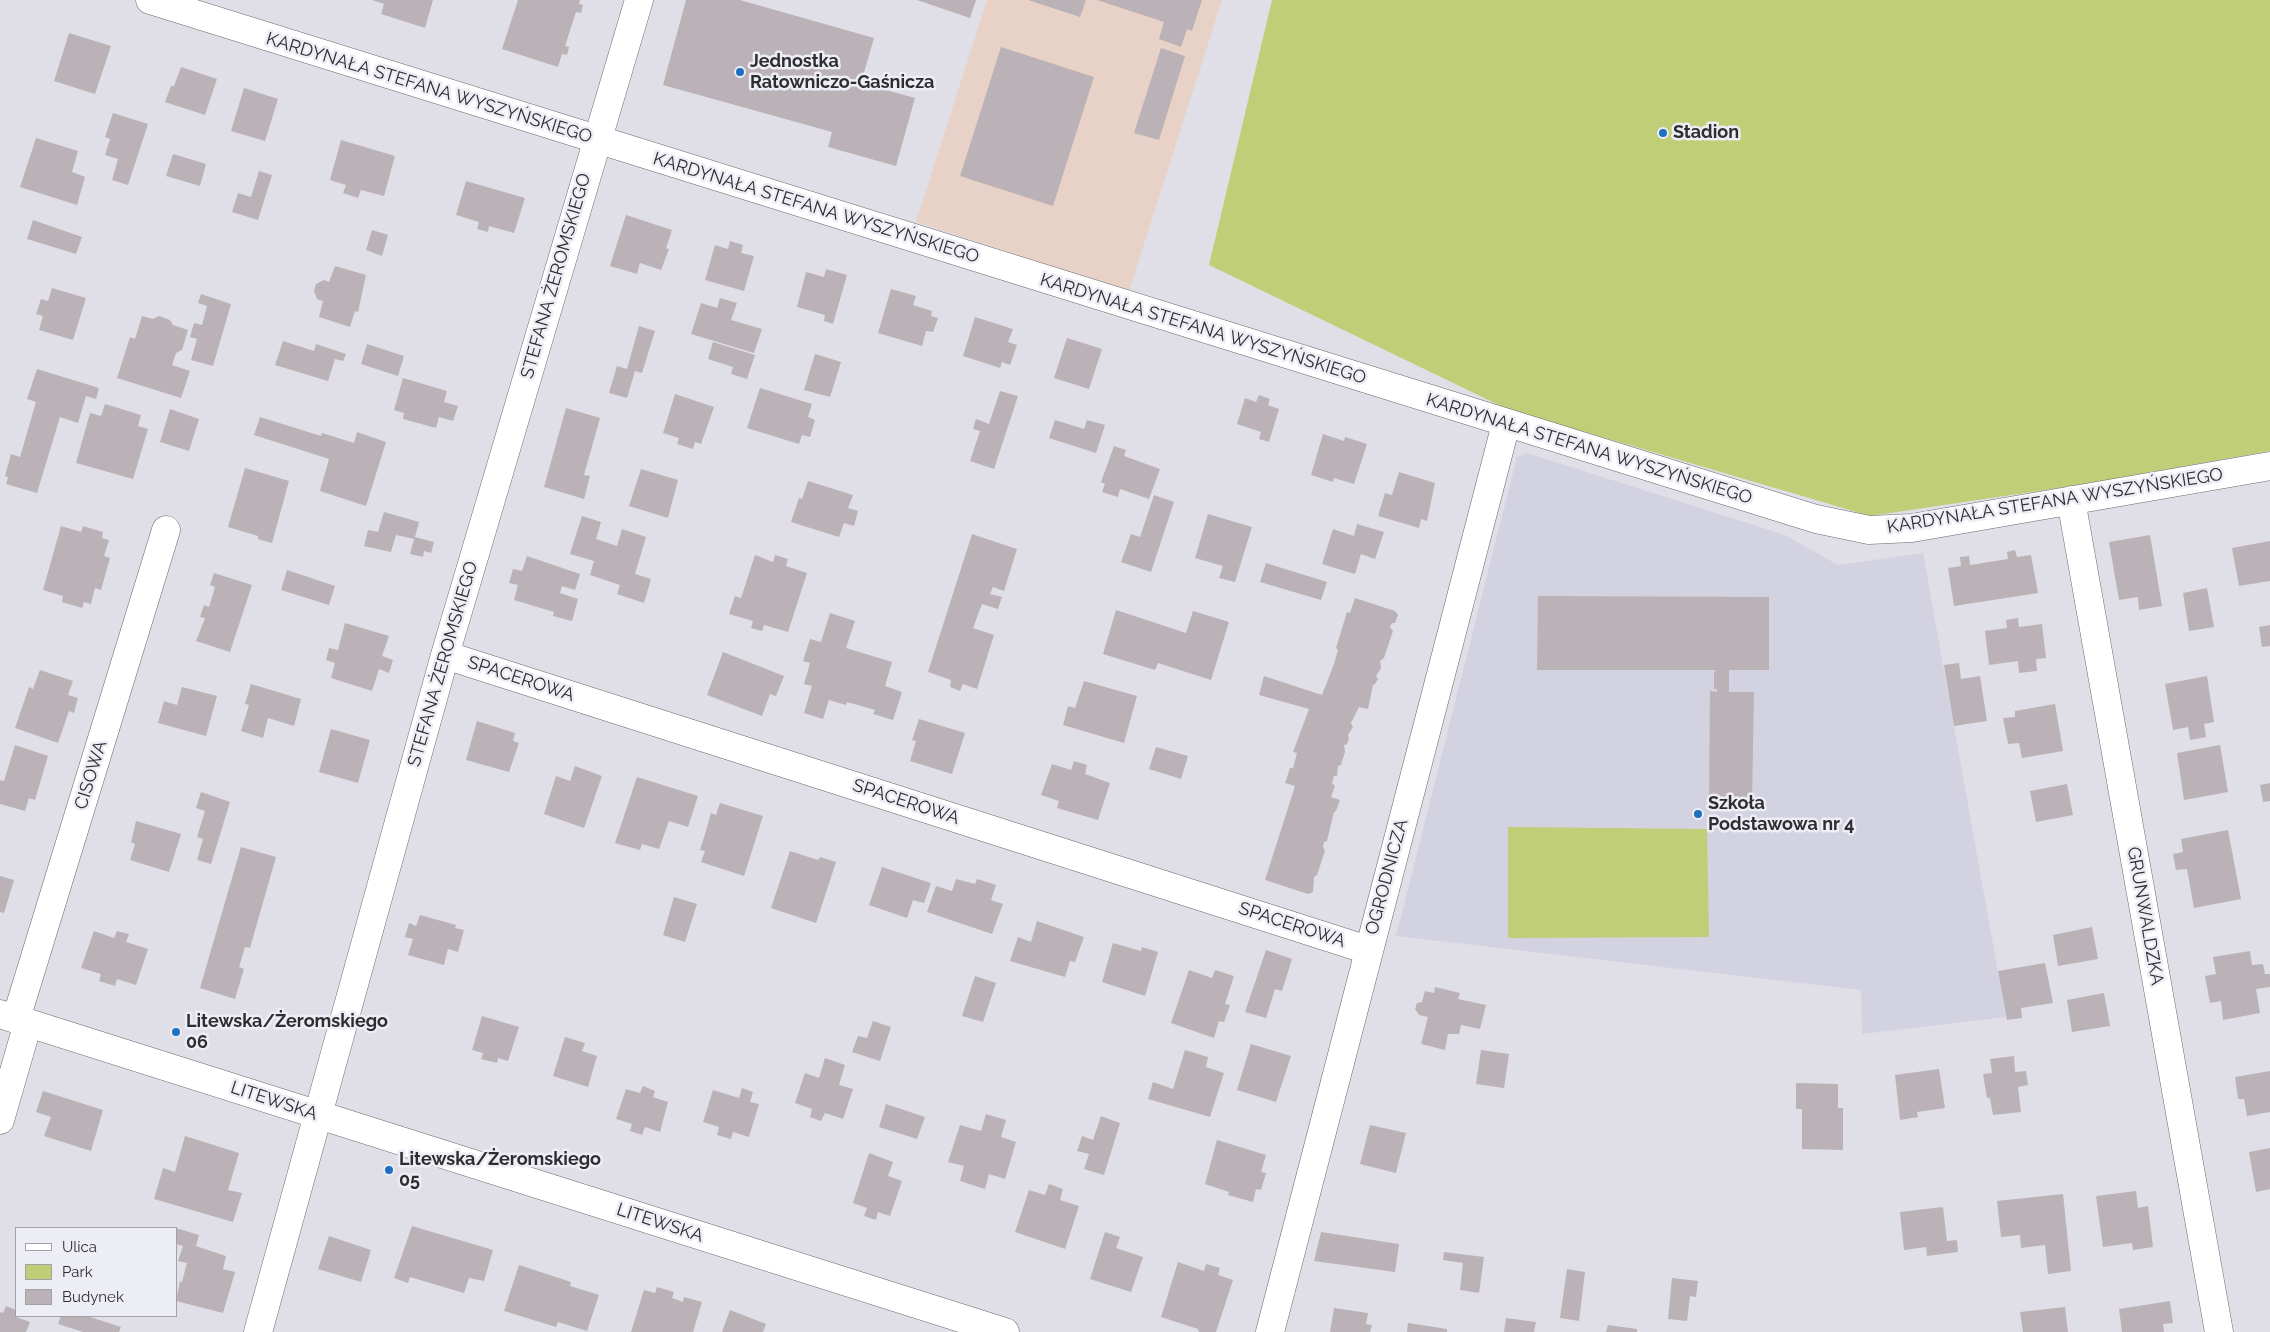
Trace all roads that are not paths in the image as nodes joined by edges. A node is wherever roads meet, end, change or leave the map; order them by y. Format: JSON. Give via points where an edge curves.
{"nodes":[{"id":1,"x":150,"y":0,"type":"edge"},
{"id":2,"x":639,"y":0,"type":"edge"},
{"id":3,"x":596,"y":140,"type":"junction"},
{"id":4,"x":1506,"y":424,"type":"junction"},
{"id":5,"x":2270,"y":466,"type":"edge"},
{"id":6,"x":2071,"y":500,"type":"junction"},
{"id":7,"x":166,"y":530,"type":"dead end"},
{"id":8,"x":445,"y":655,"type":"junction"},
{"id":9,"x":1368,"y":950,"type":"junction"},
{"id":10,"x":15,"y":1019,"type":"edge"},
{"id":11,"x":318,"y":1114,"type":"junction"},
{"id":12,"x":0,"y":1120,"type":"edge"},
{"id":13,"x":978,"y":1328,"type":"edge"},
{"id":14,"x":258,"y":1332,"type":"edge"},
{"id":15,"x":1005,"y":1332,"type":"edge"},
{"id":16,"x":1270,"y":1332,"type":"edge"},
{"id":17,"x":2219,"y":1332,"type":"edge"}],
"edges":[{"from":1,"to":3,"type":"street","name":"KARDYNAŁA STEFANA WYSZYŃSKIEGO"},
{"from":2,"to":3,"type":"street","name":"STEFANA ŻEROMSKIEGO"},
{"from":3,"to":4,"type":"street","name":"KARDYNAŁA STEFANA WYSZYŃSKIEGO"},
{"from":3,"to":8,"type":"street","name":"STEFANA ŻEROMSKIEGO"},
{"from":4,"to":6,"type":"street","name":"KARDYNAŁA STEFANA WYSZYŃSKIEGO","via":[[1816,519],[1869,530],[1912,528]]},
{"from":4,"to":9,"type":"street","name":"OGRODNICZA"},
{"from":5,"to":6,"type":"street","name":"KARDYNAŁA STEFANA WYSZYŃSKIEGO"},
{"from":6,"to":17,"type":"street","name":"GRUNWALDZKA"},
{"from":7,"to":10,"type":"street","name":"CISOWA"},
{"from":8,"to":9,"type":"street","name":"SPACEROWA"},
{"from":8,"to":11,"type":"street","name":"STEFANA ŻEROMSKIEGO"},
{"from":9,"to":16,"type":"street","name":"OGRODNICZA"},
{"from":10,"to":11,"type":"street","name":"LITEWSKA"},
{"from":10,"to":12,"type":"street","name":"CISOWA"},
{"from":11,"to":13,"type":"street","name":"LITEWSKA"},
{"from":11,"to":14,"type":"street","name":"STEFANA ŻEROMSKIEGO"},
{"from":13,"to":15,"type":"street","name":"LITEWSKA"}]}
